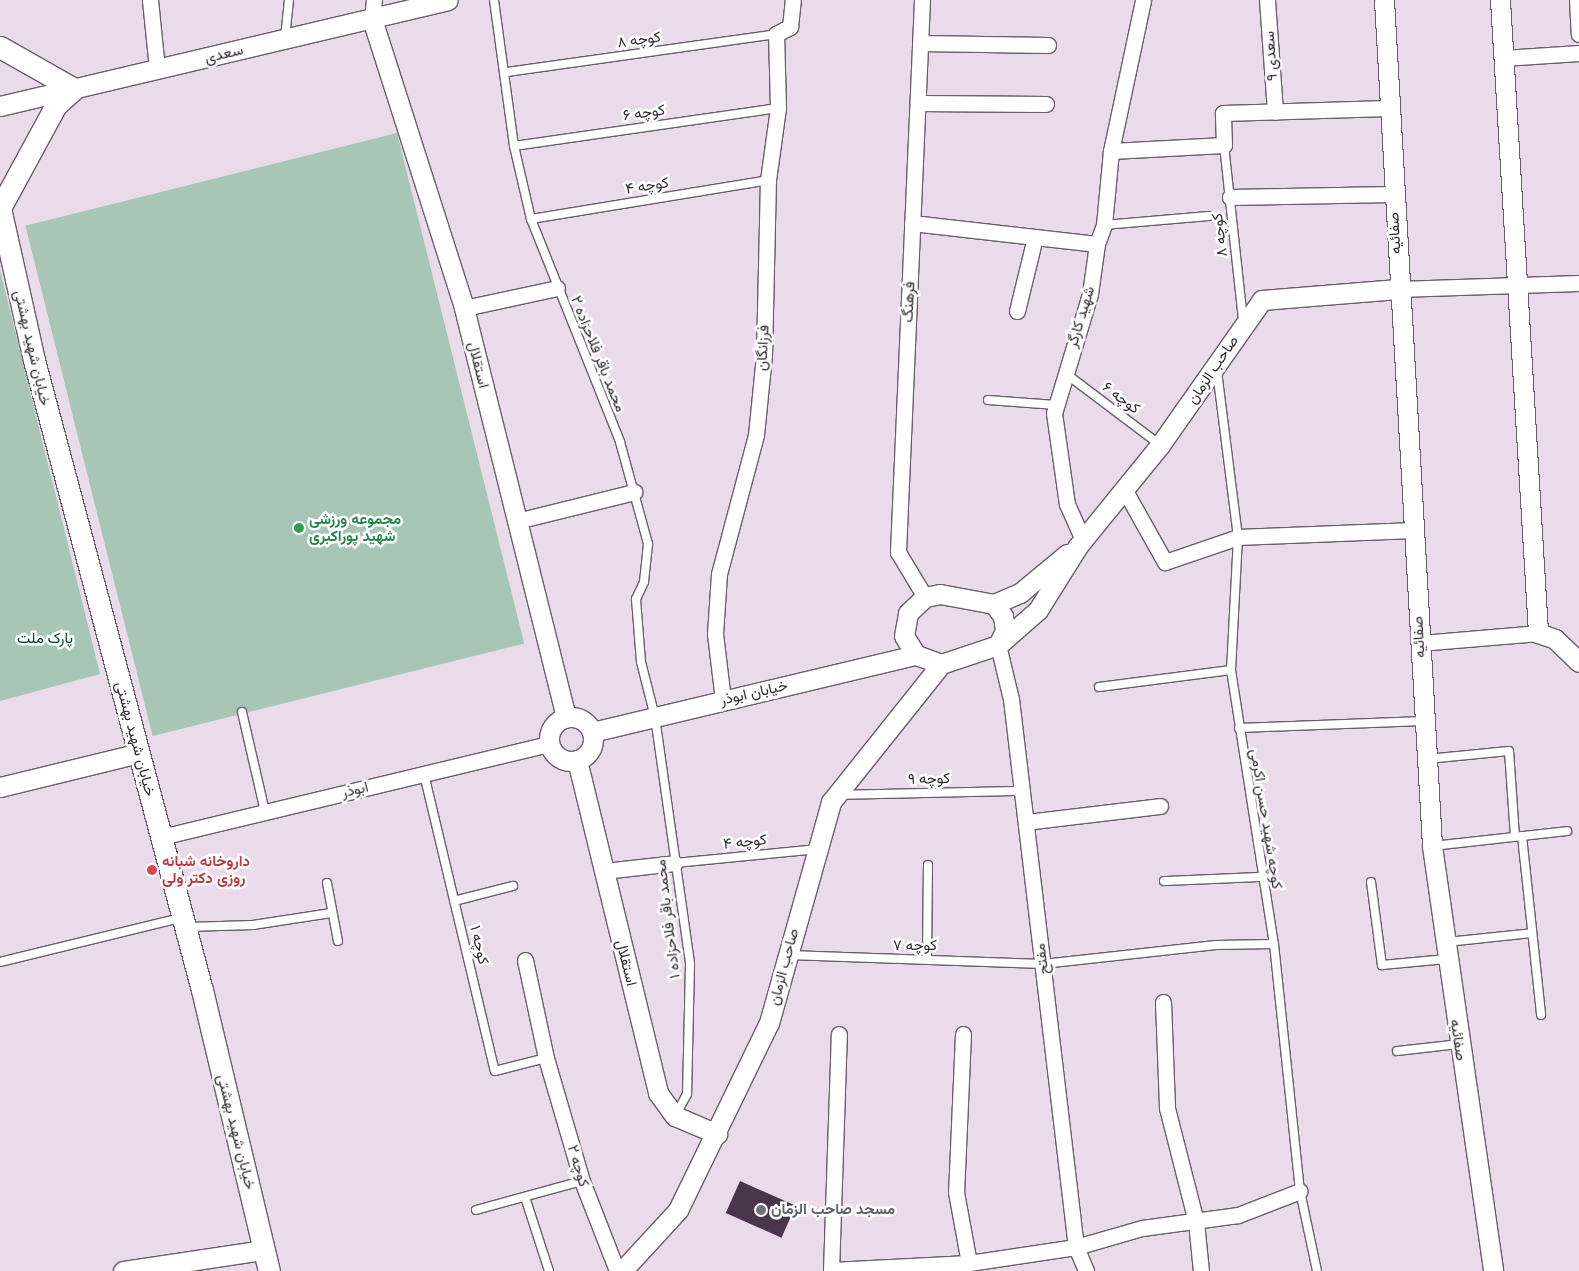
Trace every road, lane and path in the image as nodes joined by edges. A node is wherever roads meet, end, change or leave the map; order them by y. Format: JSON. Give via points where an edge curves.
{"nodes":[{"id":1,"x":150,"y":0,"type":"edge"},
{"id":2,"x":289,"y":0,"type":"edge"},
{"id":3,"x":374,"y":0,"type":"edge"},
{"id":4,"x":448,"y":0,"type":"edge"},
{"id":5,"x":494,"y":0,"type":"edge"},
{"id":6,"x":793,"y":0,"type":"edge"},
{"id":7,"x":922,"y":0,"type":"edge"},
{"id":8,"x":1143,"y":0,"type":"edge"},
{"id":9,"x":1267,"y":0,"type":"edge"},
{"id":10,"x":1384,"y":0,"type":"edge"},
{"id":11,"x":1500,"y":0,"type":"edge"},
{"id":12,"x":1577,"y":0,"type":"edge"},
{"id":13,"x":372,"y":19,"type":"junction"},
{"id":14,"x":776,"y":34,"type":"junction"},
{"id":15,"x":1579,"y":34,"type":"edge"},
{"id":16,"x":285,"y":40,"type":"junction"},
{"id":17,"x":920,"y":43,"type":"junction"},
{"id":18,"x":1048,"y":45,"type":"dead end"},
{"id":19,"x":0,"y":47,"type":"edge"},
{"id":20,"x":1579,"y":53,"type":"edge"},
{"id":21,"x":1502,"y":58,"type":"junction"},
{"id":22,"x":157,"y":69,"type":"junction"},
{"id":23,"x":507,"y":72,"type":"junction"},
{"id":24,"x":74,"y":89,"type":"junction"},
{"id":25,"x":918,"y":103,"type":"junction"},
{"id":26,"x":1046,"y":104,"type":"dead end"},
{"id":27,"x":0,"y":106,"type":"edge"},
{"id":28,"x":778,"y":108,"type":"junction"},
{"id":29,"x":1388,"y":108,"type":"junction"},
{"id":30,"x":1275,"y":112,"type":"junction"},
{"id":31,"x":1224,"y":145,"type":"junction"},
{"id":32,"x":514,"y":146,"type":"junction"},
{"id":33,"x":1111,"y":151,"type":"junction"},
{"id":34,"x":768,"y":180,"type":"junction"},
{"id":35,"x":1392,"y":194,"type":"junction"},
{"id":36,"x":1230,"y":197,"type":"junction"},
{"id":37,"x":0,"y":208,"type":"edge"},
{"id":38,"x":1209,"y":216,"type":"dead end"},
{"id":39,"x":531,"y":220,"type":"junction"},
{"id":40,"x":912,"y":223,"type":"junction"},
{"id":41,"x":1104,"y":225,"type":"junction"},
{"id":42,"x":1035,"y":237,"type":"junction"},
{"id":43,"x":1097,"y":244,"type":"junction"},
{"id":44,"x":1579,"y":283,"type":"edge"},
{"id":45,"x":1514,"y":285,"type":"junction"},
{"id":46,"x":557,"y":288,"type":"junction"},
{"id":47,"x":1398,"y":289,"type":"junction"},
{"id":48,"x":464,"y":308,"type":"junction"},
{"id":49,"x":1017,"y":311,"type":"dead end"},
{"id":50,"x":1243,"y":322,"type":"junction"},
{"id":51,"x":1216,"y":369,"type":"junction"},
{"id":52,"x":1065,"y":373,"type":"junction"},
{"id":53,"x":988,"y":400,"type":"dead end"},
{"id":54,"x":1056,"y":405,"type":"junction"},
{"id":55,"x":1160,"y":445,"type":"junction"},
{"id":56,"x":1124,"y":489,"type":"junction"},
{"id":57,"x":634,"y":492,"type":"junction"},
{"id":58,"x":517,"y":521,"type":"junction"},
{"id":59,"x":1413,"y":530,"type":"junction"},
{"id":60,"x":1238,"y":537,"type":"junction"},
{"id":61,"x":1080,"y":543,"type":"junction"},
{"id":62,"x":925,"y":597,"type":"junction"},
{"id":63,"x":994,"y":604,"type":"junction"},
{"id":64,"x":1538,"y":633,"type":"junction"},
{"id":65,"x":1420,"y":643,"type":"junction"},
{"id":66,"x":998,"y":645,"type":"junction"},
{"id":67,"x":916,"y":656,"type":"junction"},
{"id":68,"x":1579,"y":662,"type":"edge"},
{"id":69,"x":941,"y":664,"type":"junction"},
{"id":70,"x":1231,"y":670,"type":"junction"},
{"id":71,"x":1099,"y":687,"type":"dead end"},
{"id":72,"x":723,"y":700,"type":"junction"},
{"id":73,"x":242,"y":712,"type":"dead end"},
{"id":74,"x":566,"y":717,"type":"junction"},
{"id":75,"x":655,"y":717,"type":"junction"},
{"id":76,"x":1424,"y":721,"type":"junction"},
{"id":77,"x":1239,"y":728,"type":"junction"},
{"id":78,"x":592,"y":732,"type":"junction"},
{"id":79,"x":549,"y":744,"type":"junction"},
{"id":80,"x":138,"y":753,"type":"junction"},
{"id":81,"x":1427,"y":759,"type":"junction"},
{"id":82,"x":577,"y":760,"type":"junction"},
{"id":83,"x":424,"y":774,"type":"junction"},
{"id":84,"x":0,"y":787,"type":"edge"},
{"id":85,"x":1022,"y":791,"type":"junction"},
{"id":86,"x":836,"y":795,"type":"junction"},
{"id":87,"x":1160,"y":806,"type":"dead end"},
{"id":88,"x":265,"y":812,"type":"junction"},
{"id":89,"x":1026,"y":822,"type":"junction"},
{"id":90,"x":1567,"y":832,"type":"dead end"},
{"id":91,"x":160,"y":837,"type":"junction"},
{"id":92,"x":1518,"y":837,"type":"junction"},
{"id":93,"x":1432,"y":846,"type":"junction"},
{"id":94,"x":818,"y":848,"type":"junction"},
{"id":95,"x":675,"y":863,"type":"junction"},
{"id":96,"x":928,"y":865,"type":"dead end"},
{"id":97,"x":604,"y":871,"type":"junction"},
{"id":98,"x":1261,"y":877,"type":"junction"},
{"id":99,"x":1164,"y":881,"type":"dead end"},
{"id":100,"x":1372,"y":882,"type":"dead end"},
{"id":101,"x":327,"y":883,"type":"dead end"},
{"id":102,"x":513,"y":886,"type":"dead end"},
{"id":103,"x":454,"y":901,"type":"junction"},
{"id":104,"x":331,"y":913,"type":"junction"},
{"id":105,"x":183,"y":922,"type":"junction"},
{"id":106,"x":1532,"y":933,"type":"junction"},
{"id":107,"x":338,"y":941,"type":"dead end"},
{"id":108,"x":1274,"y":944,"type":"junction"},
{"id":109,"x":1446,"y":951,"type":"junction"},
{"id":110,"x":788,"y":955,"type":"junction"},
{"id":111,"x":927,"y":959,"type":"junction"},
{"id":112,"x":525,"y":960,"type":"dead end"},
{"id":113,"x":0,"y":962,"type":"edge"},
{"id":114,"x":1043,"y":964,"type":"junction"},
{"id":115,"x":1163,"y":1002,"type":"dead end"},
{"id":116,"x":1541,"y":1015,"type":"dead end"},
{"id":117,"x":839,"y":1034,"type":"dead end"},
{"id":118,"x":963,"y":1034,"type":"dead end"},
{"id":119,"x":1459,"y":1044,"type":"junction"},
{"id":120,"x":1397,"y":1050,"type":"dead end"},
{"id":121,"x":546,"y":1058,"type":"junction"},
{"id":122,"x":675,"y":1116,"type":"junction"},
{"id":123,"x":717,"y":1134,"type":"junction"},
{"id":124,"x":582,"y":1181,"type":"junction"},
{"id":125,"x":1300,"y":1191,"type":"junction"},
{"id":126,"x":525,"y":1197,"type":"junction"},
{"id":127,"x":476,"y":1210,"type":"dead end"},
{"id":128,"x":1196,"y":1222,"type":"junction"},
{"id":129,"x":1076,"y":1247,"type":"junction"},
{"id":130,"x":264,"y":1250,"type":"junction"},
{"id":131,"x":969,"y":1263,"type":"junction"},
{"id":132,"x":129,"y":1271,"type":"edge"},
{"id":133,"x":270,"y":1271,"type":"edge"},
{"id":134,"x":549,"y":1271,"type":"edge"},
{"id":135,"x":617,"y":1271,"type":"edge"},
{"id":136,"x":622,"y":1271,"type":"edge"},
{"id":137,"x":827,"y":1271,"type":"edge"},
{"id":138,"x":1086,"y":1271,"type":"edge"},
{"id":139,"x":1201,"y":1271,"type":"edge"},
{"id":140,"x":1317,"y":1271,"type":"edge"},
{"id":141,"x":1493,"y":1271,"type":"edge"}],
"edges":[{"from":1,"to":22,"type":"street"},
{"from":2,"to":16,"type":"lane"},
{"from":3,"to":13,"type":"street"},
{"from":4,"to":13,"type":"street","name":"سعدی"},
{"from":5,"to":23,"type":"lane","name":"محمد باقر فلاحزاده ۲"},
{"from":6,"to":14,"type":"street","via":[[790,27]]},
{"from":7,"to":17,"type":"street","name":"فرهنگ"},
{"from":8,"to":33,"type":"street","name":"شهید کارگر"},
{"from":9,"to":30,"type":"street","name":"سعدی ۹"},
{"from":10,"to":29,"type":"street","name":"صفائیه"},
{"from":11,"to":21,"type":"street"},
{"from":12,"to":15,"type":"street"},
{"from":13,"to":16,"type":"street","name":"سعدی"},
{"from":13,"to":48,"type":"street","name":"استقلال"},
{"from":14,"to":23,"type":"lane","name":"کوچه ۸"},
{"from":14,"to":28,"type":"street","name":"فرزانگان"},
{"from":16,"to":22,"type":"street","name":"سعدی"},
{"from":17,"to":18,"type":"street"},
{"from":17,"to":25,"type":"street","name":"فرهنگ"},
{"from":19,"to":24,"type":"main road"},
{"from":20,"to":21,"type":"street"},
{"from":21,"to":45,"type":"street"},
{"from":22,"to":24,"type":"street","name":"سعدی"},
{"from":23,"to":32,"type":"lane","name":"محمد باقر فلاحزاده ۲"},
{"from":24,"to":27,"type":"street","name":"سعدی"},
{"from":24,"to":37,"type":"main road","via":[[56,105]]},
{"from":25,"to":26,"type":"street"},
{"from":25,"to":40,"type":"street","name":"فرهنگ"},
{"from":28,"to":32,"type":"lane","name":"کوچه ۶"},
{"from":28,"to":34,"type":"street","name":"فرزانگان"},
{"from":29,"to":30,"type":"street"},
{"from":29,"to":35,"type":"street","name":"صفائیه"},
{"from":30,"to":31,"type":"street","via":[[1223,113]]},
{"from":31,"to":33,"type":"street"},
{"from":31,"to":36,"type":"lane","name":"کوچه ۸"},
{"from":32,"to":39,"type":"lane","name":"محمد باقر فلاحزاده ۲"},
{"from":33,"to":41,"type":"street","name":"شهید کارگر"},
{"from":34,"to":39,"type":"lane","name":"کوچه ۴"},
{"from":34,"to":72,"type":"street","name":"فرزانگان","via":[[764,355],[756,435],[718,574],[716,634]]},
{"from":35,"to":36,"type":"street"},
{"from":35,"to":47,"type":"street","name":"صفائیه"},
{"from":36,"to":50,"type":"lane","name":"کوچه ۸"},
{"from":37,"to":80,"type":"main road","name":"خیابان شهید بهشتی","via":[[34,360]]},
{"from":38,"to":41,"type":"lane"},
{"from":39,"to":46,"type":"lane","name":"محمد باقر فلاحزاده ۲"},
{"from":40,"to":42,"type":"street"},
{"from":40,"to":62,"type":"street","name":"فرهنگ","via":[[898,552]]},
{"from":41,"to":43,"type":"street","name":"شهید کارگر"},
{"from":42,"to":43,"type":"street"},
{"from":42,"to":49,"type":"street"},
{"from":43,"to":52,"type":"street","name":"شهید کارگر","via":[[1090,294]]},
{"from":44,"to":45,"type":"street"},
{"from":45,"to":47,"type":"street"},
{"from":45,"to":64,"type":"street"},
{"from":46,"to":48,"type":"street"},
{"from":46,"to":57,"type":"lane","name":"محمد باقر فلاحزاده ۲","via":[[620,442]]},
{"from":47,"to":50,"type":"street","name":"صاحب الزمان","via":[[1262,300]]},
{"from":47,"to":59,"type":"street","name":"صفائیه"},
{"from":48,"to":58,"type":"street","name":"استقلال"},
{"from":50,"to":51,"type":"street","name":"صاحب الزمان"},
{"from":51,"to":55,"type":"street","name":"صاحب الزمان"},
{"from":51,"to":60,"type":"lane","name":"کوچه شهید حسن اکرمی"},
{"from":52,"to":54,"type":"street","name":"شهید کارگر"},
{"from":52,"to":55,"type":"lane","name":"کوچه ۶"},
{"from":53,"to":54,"type":"lane"},
{"from":54,"to":61,"type":"street","name":"شهید کارگر","via":[[1058,461]]},
{"from":55,"to":56,"type":"street","name":"صاحب الزمان"},
{"from":56,"to":60,"type":"street","via":[[1165,562]]},
{"from":56,"to":61,"type":"street","name":"صاحب الزمان"},
{"from":57,"to":58,"type":"street"},
{"from":57,"to":75,"type":"lane","name":"محمد باقر فلاحزاده ۲","via":[[648,544],[644,582],[636,600],[641,662]]},
{"from":58,"to":74,"type":"street","name":"استقلال"},
{"from":59,"to":60,"type":"street"},
{"from":59,"to":65,"type":"street","name":"صفائیه"},
{"from":60,"to":70,"type":"lane","name":"کوچه شهید حسن اکرمی"},
{"from":61,"to":63,"type":"street","via":[[1020,592]]},
{"from":61,"to":66,"type":"street","via":[[1038,610]]},
{"from":62,"to":63,"type":"street","via":[[940,594]]},
{"from":62,"to":67,"type":"street","via":[[908,613],[904,636]]},
{"from":63,"to":66,"type":"street","via":[[1004,616],[1005,631]]},
{"from":64,"to":65,"type":"street"},
{"from":64,"to":68,"type":"street","via":[[1555,639]]},
{"from":65,"to":76,"type":"street","name":"صفائیه"},
{"from":66,"to":69,"type":"street"},
{"from":66,"to":85,"type":"street","name":"مفتح","via":[[1011,698]]},
{"from":67,"to":69,"type":"street"},
{"from":67,"to":72,"type":"street","name":"خیابان ابوذر"},
{"from":69,"to":86,"type":"street","name":"صاحب الزمان"},
{"from":70,"to":71,"type":"lane"},
{"from":70,"to":77,"type":"lane","name":"کوچه شهید حسن اکرمی"},
{"from":72,"to":75,"type":"street","name":"خیابان ابوذر"},
{"from":73,"to":88,"type":"lane"},
{"from":74,"to":78,"type":"street","via":[[581,718]]},
{"from":74,"to":79,"type":"street","via":[[554,722]]},
{"from":75,"to":78,"type":"street","name":"خیابان ابوذر"},
{"from":75,"to":95,"type":"lane","name":"محمد باقر فلاحزاده ۱"},
{"from":76,"to":77,"type":"lane"},
{"from":76,"to":81,"type":"street","name":"صفائیه"},
{"from":77,"to":98,"type":"lane","name":"کوچه شهید حسن اکرمی"},
{"from":78,"to":82,"type":"street","via":[[594,742],[587,755]]},
{"from":79,"to":82,"type":"street","via":[[561,760]]},
{"from":79,"to":83,"type":"street","name":"ابوذر"},
{"from":80,"to":84,"type":"street"},
{"from":80,"to":91,"type":"main road","name":"خیابان شهید بهشتی"},
{"from":81,"to":92,"type":"lane","via":[[1508,751]]},
{"from":81,"to":93,"type":"street","name":"صفائیه"},
{"from":82,"to":97,"type":"street","name":"استقلال"},
{"from":83,"to":88,"type":"street","name":"ابوذر"},
{"from":83,"to":103,"type":"lane","name":"کوچه ۱"},
{"from":85,"to":86,"type":"lane","name":"کوچه ۹"},
{"from":85,"to":89,"type":"street","name":"مفتح"},
{"from":86,"to":94,"type":"street","name":"صاحب الزمان"},
{"from":87,"to":89,"type":"street"},
{"from":88,"to":91,"type":"street","name":"ابوذر"},
{"from":89,"to":114,"type":"street","name":"مفتح"},
{"from":90,"to":92,"type":"lane"},
{"from":91,"to":105,"type":"main road","name":"خیابان شهید بهشتی"},
{"from":92,"to":93,"type":"lane"},
{"from":92,"to":106,"type":"lane"},
{"from":93,"to":109,"type":"street","name":"صفائیه"},
{"from":94,"to":95,"type":"lane","name":"کوچه ۴"},
{"from":94,"to":110,"type":"street","name":"صاحب الزمان"},
{"from":95,"to":97,"type":"street"},
{"from":95,"to":122,"type":"lane","name":"محمد باقر فلاحزاده ۱","via":[[690,964],[687,1094]]},
{"from":96,"to":111,"type":"lane"},
{"from":97,"to":122,"type":"street","name":"استقلال","via":[[658,1093]]},
{"from":98,"to":99,"type":"lane"},
{"from":98,"to":108,"type":"lane","name":"کوچه شهید حسن اکرمی"},
{"from":100,"to":109,"type":"lane","via":[[1382,965]]},
{"from":101,"to":104,"type":"lane"},
{"from":102,"to":103,"type":"lane"},
{"from":103,"to":121,"type":"lane","name":"کوچه ۱","via":[[495,1071]]},
{"from":104,"to":105,"type":"lane","via":[[253,925]]},
{"from":104,"to":107,"type":"lane"},
{"from":105,"to":113,"type":"lane"},
{"from":105,"to":130,"type":"main road","name":"خیابان شهید بهشتی"},
{"from":106,"to":109,"type":"lane"},
{"from":106,"to":116,"type":"lane"},
{"from":108,"to":114,"type":"lane","name":"کوچه ۷","via":[[1216,945]]},
{"from":108,"to":125,"type":"lane","name":"کوچه شهید حسن اکرمی"},
{"from":109,"to":119,"type":"street","name":"صفائیه"},
{"from":110,"to":111,"type":"lane","name":"کوچه ۷"},
{"from":110,"to":123,"type":"street","name":"صاحب الزمان","via":[[769,1023]]},
{"from":111,"to":114,"type":"lane","name":"کوچه ۷"},
{"from":112,"to":121,"type":"street","name":"کوچه ۲"},
{"from":114,"to":129,"type":"street","name":"مفتح"},
{"from":115,"to":128,"type":"street","via":[[1167,1108]]},
{"from":117,"to":137,"type":"street"},
{"from":118,"to":131,"type":"street","via":[[956,1192]]},
{"from":119,"to":120,"type":"lane"},
{"from":119,"to":141,"type":"street","name":"صفائیه"},
{"from":121,"to":124,"type":"street","name":"کوچه ۲"},
{"from":122,"to":123,"type":"street"},
{"from":123,"to":136,"type":"street","name":"صاحب الزمان","via":[[678,1210]]},
{"from":124,"to":126,"type":"lane"},
{"from":124,"to":135,"type":"street","name":"کوچه ۲"},
{"from":125,"to":128,"type":"street","via":[[1238,1215]]},
{"from":125,"to":140,"type":"lane","name":"کوچه شهید حسن اکرمی"},
{"from":126,"to":127,"type":"lane"},
{"from":126,"to":134,"type":"lane"},
{"from":128,"to":129,"type":"street","via":[[1142,1228]]},
{"from":128,"to":139,"type":"street"},
{"from":129,"to":131,"type":"street"},
{"from":129,"to":138,"type":"street","name":"مفتح"},
{"from":130,"to":132,"type":"street"},
{"from":130,"to":133,"type":"main road","name":"خیابان شهید بهشتی"},
{"from":131,"to":137,"type":"street"}]}
